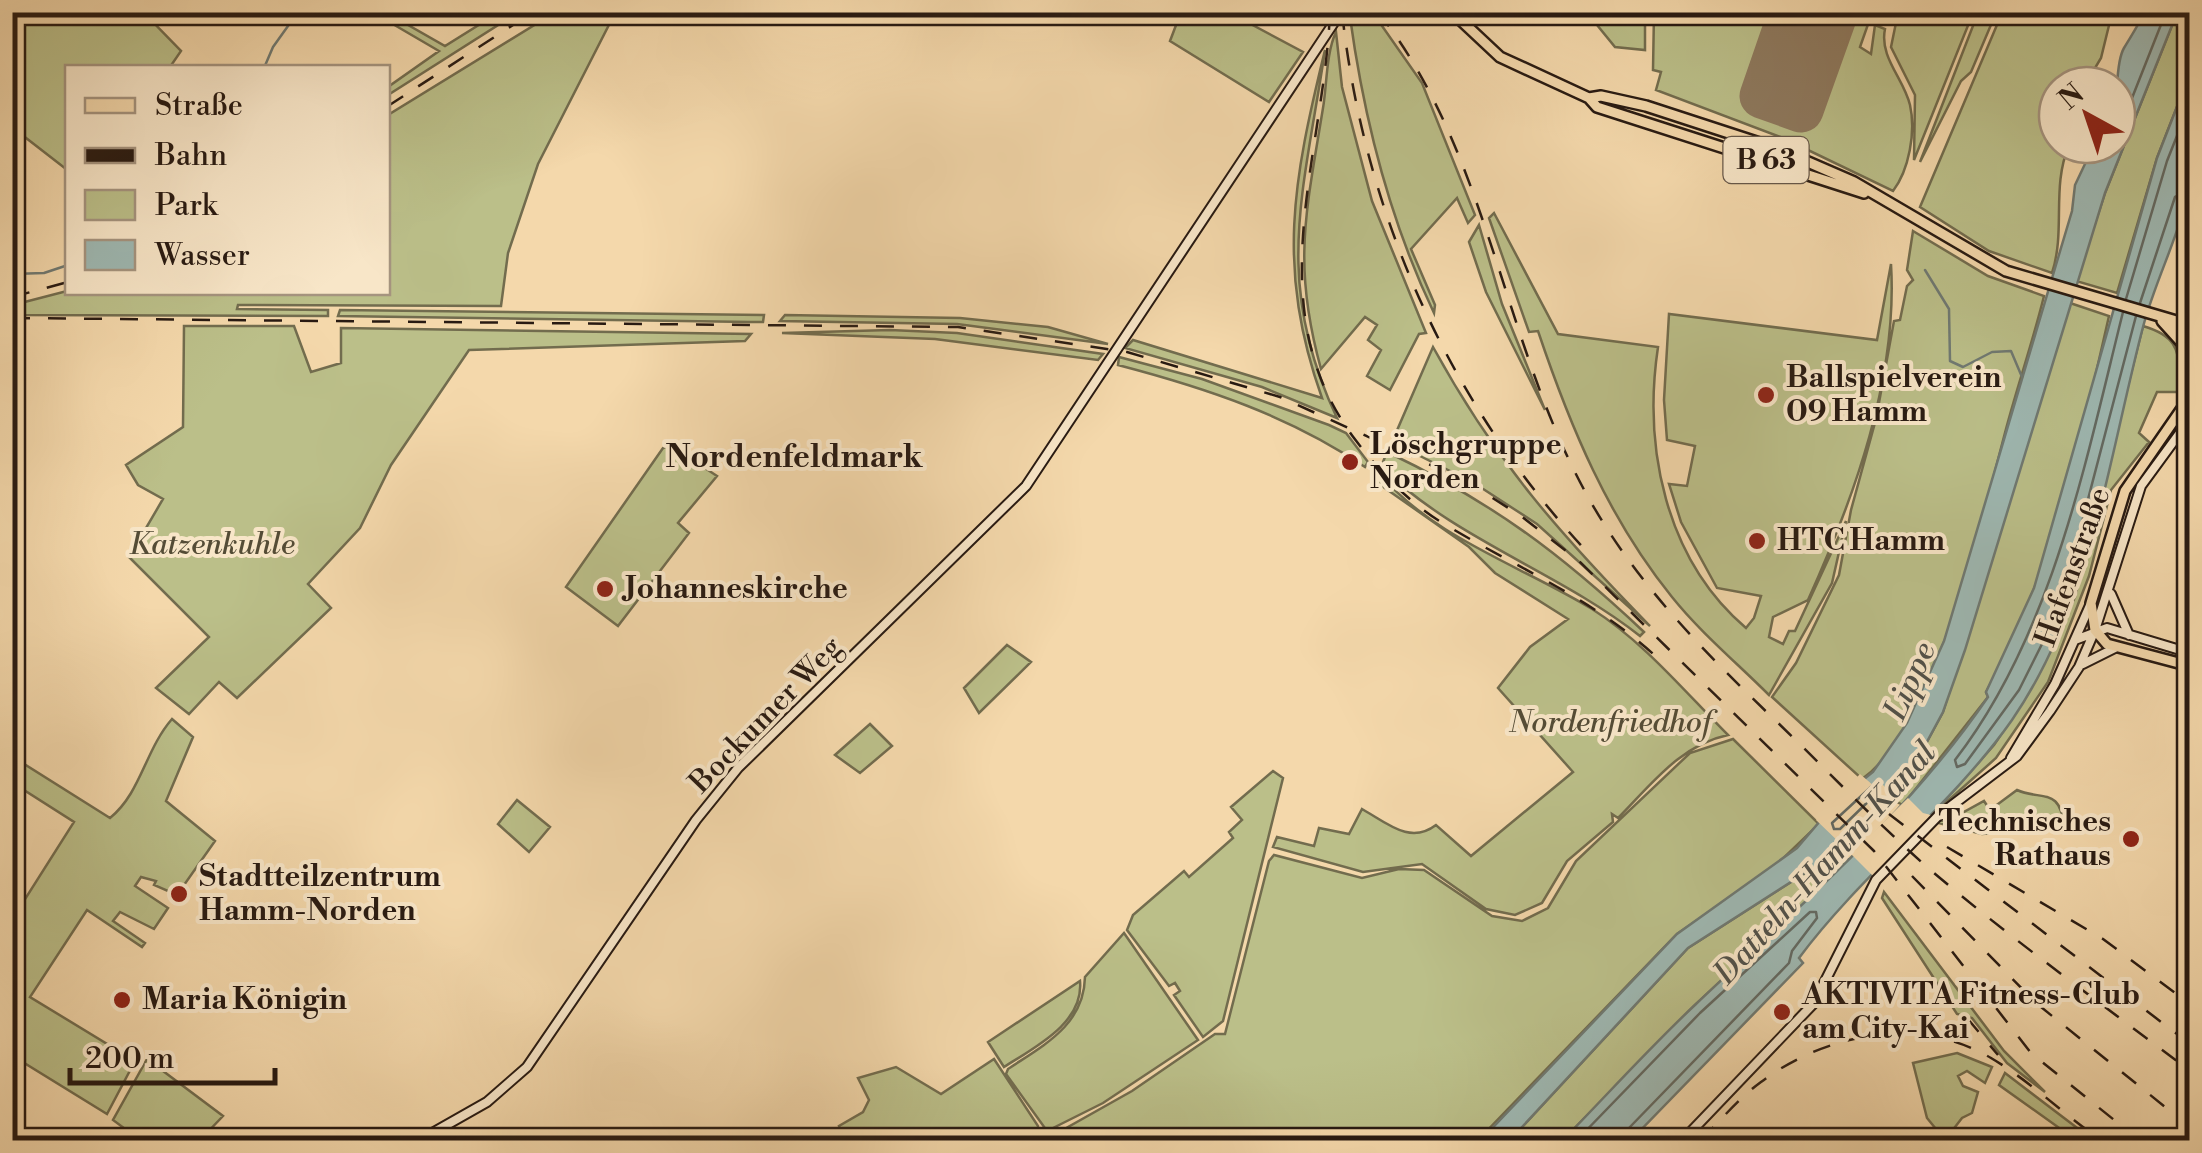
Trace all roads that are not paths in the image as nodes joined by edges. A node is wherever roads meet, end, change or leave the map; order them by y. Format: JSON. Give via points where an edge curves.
{"nodes":[{"id":1,"x":1341,"y":12,"type":"edge"},
{"id":2,"x":1452,"y":12,"type":"edge"},
{"id":3,"x":2170,"y":324,"type":"junction"},
{"id":4,"x":2190,"y":325,"type":"edge"},
{"id":5,"x":2190,"y":334,"type":"edge"},
{"id":6,"x":2190,"y":362,"type":"edge"},
{"id":7,"x":2190,"y":388,"type":"edge"},
{"id":8,"x":2188,"y":400,"type":"edge"},
{"id":9,"x":2190,"y":420,"type":"edge"},
{"id":10,"x":2110,"y":589,"type":"junction"},
{"id":11,"x":2091,"y":604,"type":"junction"},
{"id":12,"x":2095,"y":630,"type":"junction"},
{"id":13,"x":2129,"y":635,"type":"junction"},
{"id":14,"x":2075,"y":640,"type":"junction"},
{"id":15,"x":2115,"y":648,"type":"junction"},
{"id":16,"x":2190,"y":653,"type":"edge"},
{"id":17,"x":2079,"y":666,"type":"junction"},
{"id":18,"x":2190,"y":666,"type":"edge"},
{"id":19,"x":2011,"y":758,"type":"junction"},
{"id":20,"x":420,"y":1140,"type":"edge"},
{"id":21,"x":1682,"y":1140,"type":"edge"}],
"edges":[{"from":1,"to":20,"type":"main road","name":"Bockumer Weg","via":[[1026,486],[728,779],[528,1067],[486,1102]]},
{"from":2,"to":3,"type":"main road","number":"B 63","via":[[1500,57],[1589,98],[1646,106],[1778,149],[1845,177],[1987,263]]},
{"from":3,"to":4,"type":"main road","number":"B 63"},
{"from":3,"to":5,"type":"main road"},
{"from":3,"to":6,"type":"main road"},
{"from":7,"to":8,"type":"main road"},
{"from":8,"to":11,"type":"main road","name":"Hafenstraße","via":[[2125,491]]},
{"from":9,"to":10,"type":"main road","name":"Hafenstraße","via":[[2140,490]]},
{"from":10,"to":12,"type":"main road","name":"Hafenstraße"},
{"from":10,"to":13,"type":"main road"},
{"from":11,"to":12,"type":"main road"},
{"from":11,"to":14,"type":"main road","name":"Hafenstraße"},
{"from":12,"to":13,"type":"main road"},
{"from":12,"to":14,"type":"main road"},
{"from":12,"to":15,"type":"main road"},
{"from":12,"to":17,"type":"main road","name":"Hafenstraße"},
{"from":13,"to":16,"type":"main road"},
{"from":14,"to":19,"type":"main road","name":"Hafenstraße"},
{"from":15,"to":17,"type":"main road"},
{"from":15,"to":18,"type":"main road"},
{"from":17,"to":19,"type":"main road","name":"Hafenstraße"},
{"from":19,"to":21,"type":"main road","name":"Hafenstraße","via":[[1938,816],[1874,882],[1814,1004]]}]}
